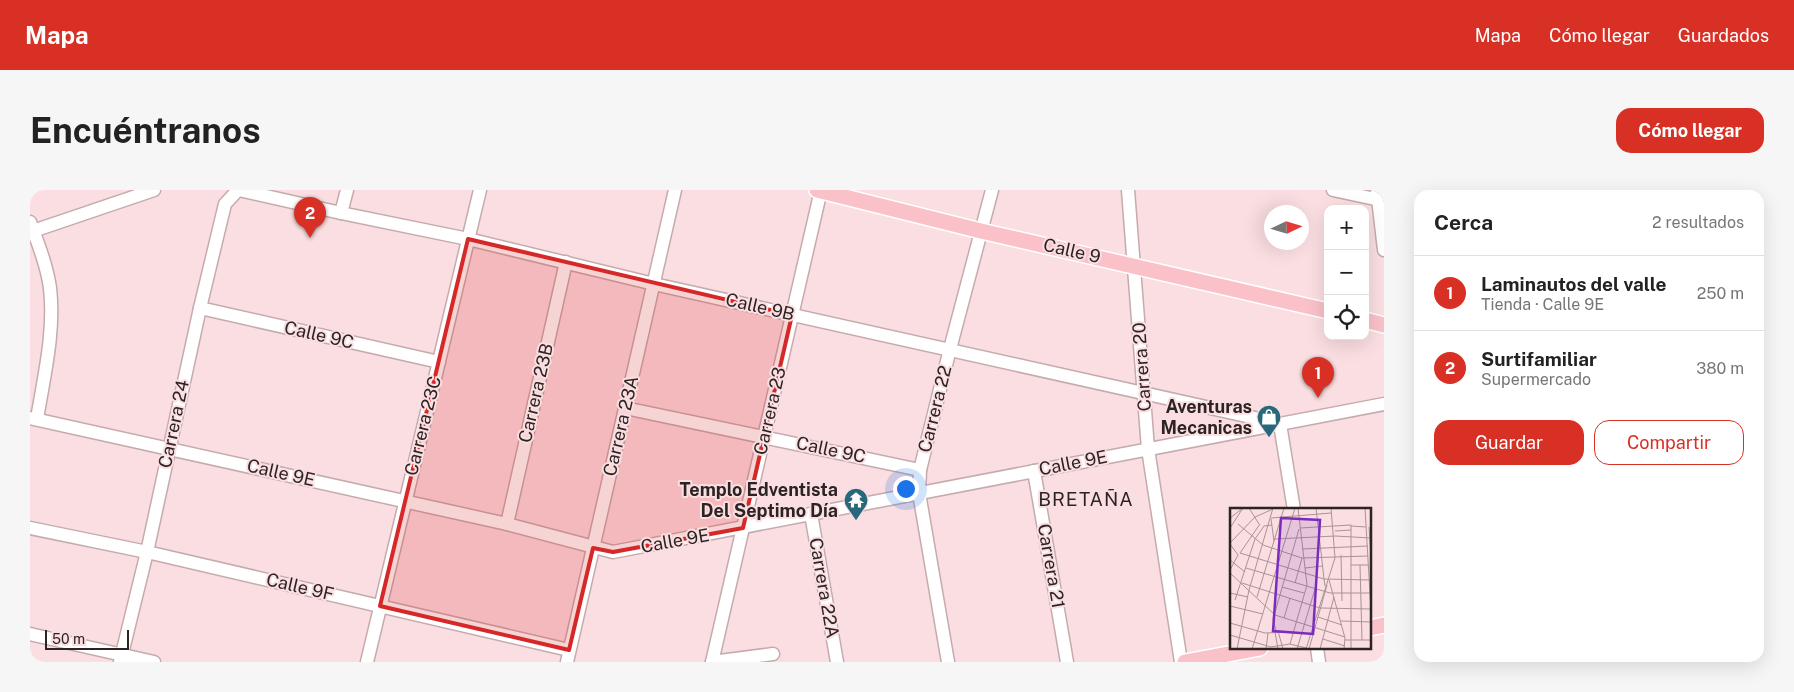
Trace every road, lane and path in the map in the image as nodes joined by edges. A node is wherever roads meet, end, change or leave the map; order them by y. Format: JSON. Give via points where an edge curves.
{"nodes":[{"id":1,"x":154,"y":190,"type":"edge"},
{"id":2,"x":239,"y":190,"type":"edge"},
{"id":3,"x":346,"y":190,"type":"edge"},
{"id":4,"x":480,"y":190,"type":"edge"},
{"id":5,"x":675,"y":190,"type":"edge"},
{"id":6,"x":819,"y":190,"type":"edge"},
{"id":7,"x":992,"y":190,"type":"edge"},
{"id":8,"x":1128,"y":190,"type":"edge"},
{"id":9,"x":1333,"y":190,"type":"edge"},
{"id":10,"x":1380,"y":197,"type":"edge"},
{"id":11,"x":341,"y":213,"type":"junction"},
{"id":12,"x":32,"y":226,"type":"edge"},
{"id":13,"x":982,"y":231,"type":"junction"},
{"id":14,"x":468,"y":239,"type":"junction"},
{"id":15,"x":34,"y":247,"type":"edge"},
{"id":16,"x":1384,"y":250,"type":"edge"},
{"id":17,"x":566,"y":262,"type":"junction"},
{"id":18,"x":1134,"y":266,"type":"junction"},
{"id":19,"x":654,"y":284,"type":"junction"},
{"id":20,"x":200,"y":308,"type":"junction"},
{"id":21,"x":1324,"y":310,"type":"edge"},
{"id":22,"x":792,"y":315,"type":"junction"},
{"id":23,"x":1369,"y":321,"type":"edge"},
{"id":24,"x":1384,"y":324,"type":"edge"},
{"id":25,"x":950,"y":349,"type":"junction"},
{"id":26,"x":439,"y":362,"type":"junction"},
{"id":27,"x":1144,"y":394,"type":"junction"},
{"id":28,"x":1384,"y":404,"type":"edge"},
{"id":29,"x":625,"y":408,"type":"junction"},
{"id":30,"x":33,"y":418,"type":"edge"},
{"id":31,"x":1280,"y":424,"type":"junction"},
{"id":32,"x":764,"y":436,"type":"junction"},
{"id":33,"x":169,"y":448,"type":"junction"},
{"id":34,"x":1148,"y":449,"type":"junction"},
{"id":35,"x":920,"y":470,"type":"junction"},
{"id":36,"x":1034,"y":471,"type":"junction"},
{"id":37,"x":919,"y":492,"type":"junction"},
{"id":38,"x":405,"y":501,"type":"junction"},
{"id":39,"x":1294,"y":508,"type":"edge"},
{"id":40,"x":811,"y":514,"type":"junction"},
{"id":41,"x":507,"y":524,"type":"junction"},
{"id":42,"x":30,"y":528,"type":"edge"},
{"id":43,"x":742,"y":528,"type":"junction"},
{"id":44,"x":593,"y":548,"type":"junction"},
{"id":45,"x":147,"y":552,"type":"junction"},
{"id":46,"x":380,"y":606,"type":"junction"},
{"id":47,"x":30,"y":634,"type":"edge"},
{"id":48,"x":1249,"y":650,"type":"edge"},
{"id":49,"x":773,"y":654,"type":"dead end"},
{"id":50,"x":568,"y":656,"type":"edge"},
{"id":51,"x":121,"y":658,"type":"edge"},
{"id":52,"x":154,"y":662,"type":"edge"},
{"id":53,"x":366,"y":662,"type":"edge"},
{"id":54,"x":712,"y":662,"type":"edge"},
{"id":55,"x":837,"y":662,"type":"edge"},
{"id":56,"x":948,"y":662,"type":"edge"},
{"id":57,"x":1067,"y":662,"type":"edge"},
{"id":58,"x":1183,"y":662,"type":"edge"}],
"edges":[{"from":1,"to":12,"type":"street"},
{"from":2,"to":11,"type":"street","name":"Calle 9B"},
{"from":2,"to":20,"type":"street","name":"Carrera 24","via":[[226,204]]},
{"from":3,"to":11,"type":"street"},
{"from":4,"to":14,"type":"street","name":"Carrera 23C"},
{"from":5,"to":19,"type":"street","name":"Carrera 23A"},
{"from":6,"to":13,"type":"main road","name":"Calle 9"},
{"from":6,"to":22,"type":"street","name":"Carrera 23"},
{"from":7,"to":13,"type":"street","name":"Carrera 22"},
{"from":8,"to":18,"type":"street","name":"Carrera 20"},
{"from":9,"to":10,"type":"street"},
{"from":10,"to":16,"type":"street"},
{"from":11,"to":14,"type":"street","name":"Calle 9B"},
{"from":12,"to":15,"type":"street"},
{"from":13,"to":18,"type":"main road","name":"Calle 9"},
{"from":13,"to":25,"type":"street","name":"Carrera 22"},
{"from":14,"to":17,"type":"street","name":"Calle 9B"},
{"from":14,"to":26,"type":"street","name":"Carrera 23C"},
{"from":15,"to":30,"type":"street","via":[[50,288],[51,338]]},
{"from":17,"to":19,"type":"street","name":"Calle 9B"},
{"from":17,"to":41,"type":"street","name":"Carrera 23B"},
{"from":18,"to":21,"type":"main road","name":"Calle 9"},
{"from":18,"to":27,"type":"street","name":"Carrera 20"},
{"from":19,"to":22,"type":"street","name":"Calle 9B"},
{"from":19,"to":29,"type":"street","name":"Carrera 23A"},
{"from":20,"to":26,"type":"street","name":"Calle 9C"},
{"from":20,"to":33,"type":"street","name":"Carrera 24"},
{"from":22,"to":25,"type":"street","name":"Calle 9B"},
{"from":22,"to":32,"type":"street","name":"Carrera 23"},
{"from":23,"to":24,"type":"main road"},
{"from":25,"to":27,"type":"street","name":"Calle 9B"},
{"from":25,"to":35,"type":"street","name":"Carrera 22"},
{"from":26,"to":38,"type":"street","name":"Carrera 23C"},
{"from":27,"to":31,"type":"street","name":"Calle 9B"},
{"from":27,"to":34,"type":"street","name":"Carrera 20"},
{"from":28,"to":31,"type":"street","name":"Calle 9E"},
{"from":29,"to":32,"type":"street","name":"Calle 9C"},
{"from":29,"to":44,"type":"street","name":"Carrera 23A"},
{"from":30,"to":33,"type":"street","name":"Calle 9E"},
{"from":31,"to":34,"type":"street","name":"Calle 9E"},
{"from":31,"to":39,"type":"street"},
{"from":32,"to":35,"type":"street","name":"Calle 9C"},
{"from":32,"to":43,"type":"street","name":"Carrera 23"},
{"from":33,"to":38,"type":"street","name":"Calle 9E"},
{"from":33,"to":45,"type":"street","name":"Carrera 24"},
{"from":34,"to":36,"type":"street","name":"Calle 9E"},
{"from":34,"to":58,"type":"street","name":"Carrera 20"},
{"from":35,"to":37,"type":"street","name":"Carrera 22"},
{"from":36,"to":37,"type":"street","name":"Calle 9E"},
{"from":36,"to":57,"type":"street","name":"Carrera 21"},
{"from":37,"to":40,"type":"street","name":"Calle 9E"},
{"from":37,"to":56,"type":"street","name":"Carrera 22"},
{"from":38,"to":41,"type":"street","name":"Calle 9E"},
{"from":38,"to":46,"type":"street","name":"Carrera 23C"},
{"from":40,"to":43,"type":"street","name":"Calle 9E"},
{"from":40,"to":55,"type":"street","name":"Carrera 22A"},
{"from":41,"to":44,"type":"street","name":"Calle 9E"},
{"from":42,"to":45,"type":"street","name":"Calle 9F"},
{"from":43,"to":44,"type":"street","name":"Calle 9E","via":[[613,552]]},
{"from":43,"to":54,"type":"street","name":"Carrera 23"},
{"from":44,"to":50,"type":"street","name":"Carrera 23A"},
{"from":45,"to":46,"type":"street","name":"Calle 9F"},
{"from":45,"to":51,"type":"street","name":"Carrera 24"},
{"from":46,"to":50,"type":"street","name":"Calle 9F"},
{"from":46,"to":53,"type":"street","name":"Carrera 23C"},
{"from":47,"to":51,"type":"street"},
{"from":48,"to":58,"type":"main road"},
{"from":49,"to":54,"type":"street"},
{"from":51,"to":52,"type":"street"}]}
